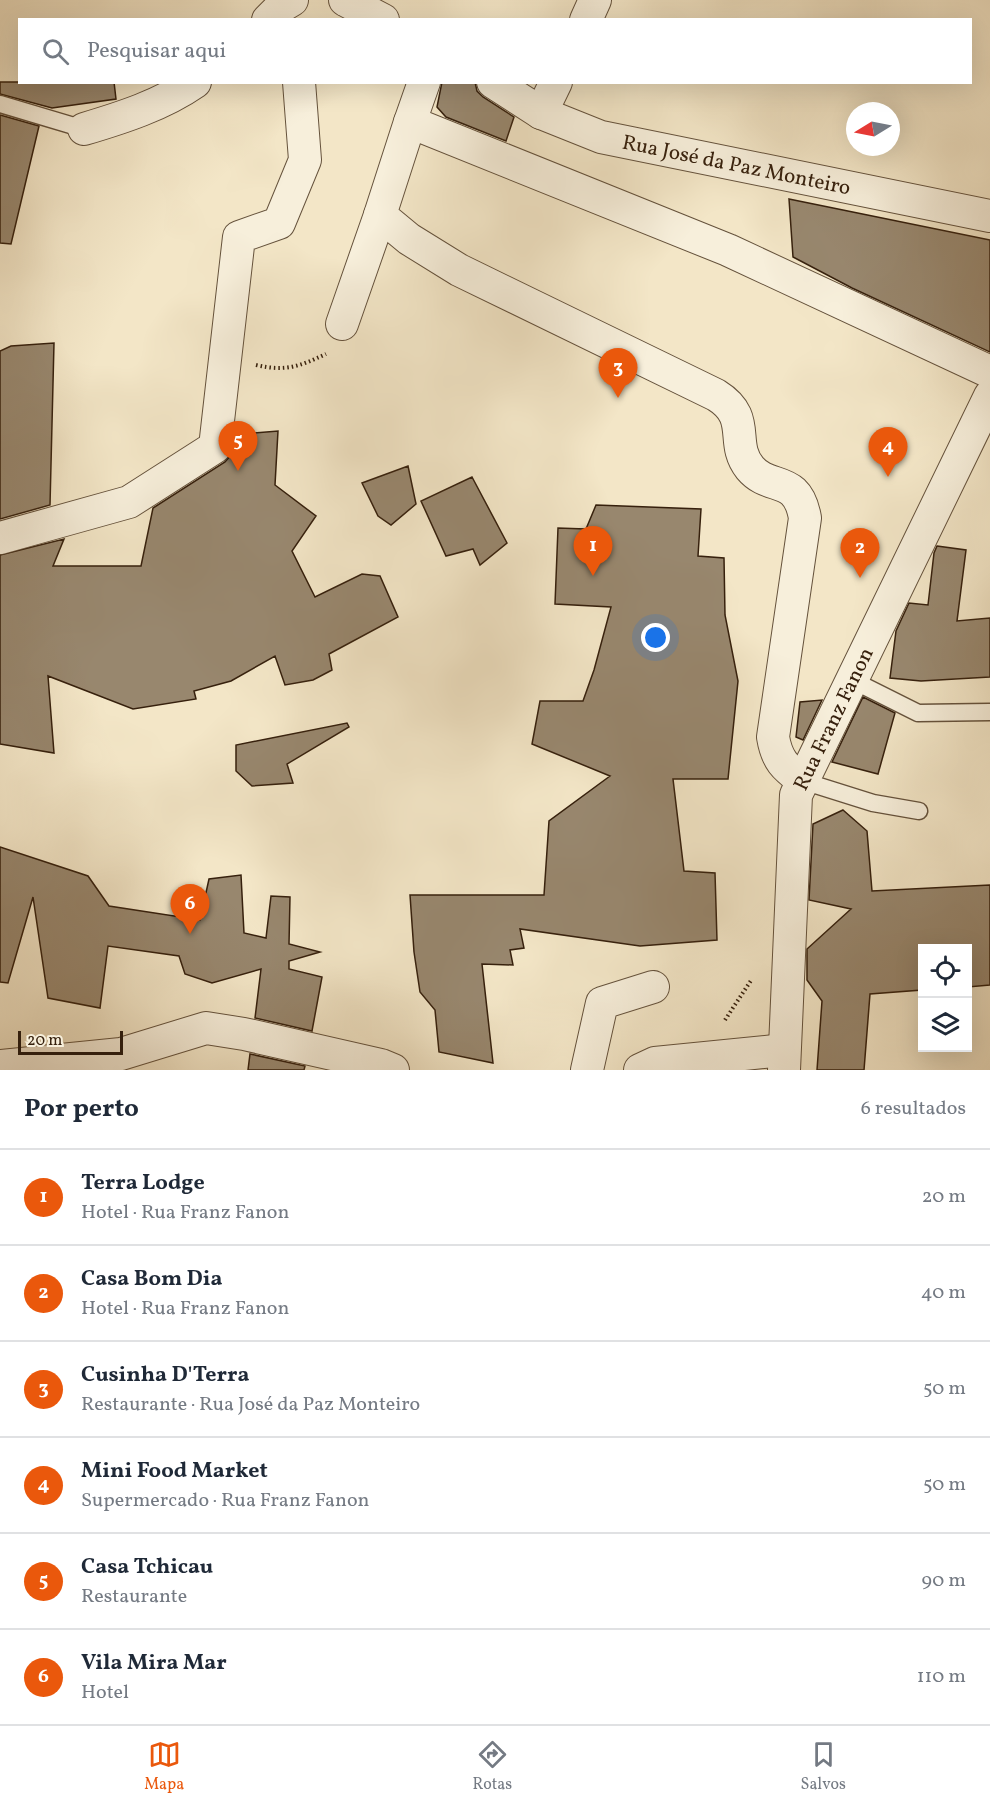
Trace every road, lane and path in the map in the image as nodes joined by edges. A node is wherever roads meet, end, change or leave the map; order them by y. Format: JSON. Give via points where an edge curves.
{"nodes":[{"id":1,"x":292,"y":0,"type":"edge"},
{"id":2,"x":345,"y":0,"type":"edge"},
{"id":3,"x":595,"y":0,"type":"edge"},
{"id":4,"x":270,"y":18,"type":"edge"},
{"id":5,"x":294,"y":18,"type":"edge"},
{"id":6,"x":379,"y":18,"type":"edge"},
{"id":7,"x":587,"y":18,"type":"edge"},
{"id":8,"x":192,"y":84,"type":"edge"},
{"id":9,"x":299,"y":84,"type":"edge"},
{"id":10,"x":423,"y":84,"type":"edge"},
{"id":11,"x":496,"y":84,"type":"edge"},
{"id":12,"x":555,"y":84,"type":"edge"},
{"id":13,"x":0,"y":104,"type":"edge"},
{"id":14,"x":542,"y":113,"type":"junction"},
{"id":15,"x":410,"y":122,"type":"junction"},
{"id":16,"x":84,"y":129,"type":"joint"},
{"id":17,"x":380,"y":215,"type":"junction"},
{"id":18,"x":990,"y":216,"type":"edge"},
{"id":19,"x":342,"y":324,"type":"joint"},
{"id":20,"x":226,"y":350,"type":"junction"},
{"id":21,"x":990,"y":372,"type":"edge"},
{"id":22,"x":990,"y":396,"type":"edge"},
{"id":23,"x":0,"y":538,"type":"edge"},
{"id":24,"x":852,"y":680,"type":"junction"},
{"id":25,"x":990,"y":712,"type":"edge"},
{"id":26,"x":803,"y":781,"type":"junction"},
{"id":27,"x":919,"y":811,"type":"dead end"},
{"id":28,"x":754,"y":968,"type":"dead end"},
{"id":29,"x":653,"y":987,"type":"dead end"},
{"id":30,"x":716,"y":1024,"type":"dead end"},
{"id":31,"x":784,"y":1060,"type":"edge"},
{"id":32,"x":0,"y":1066,"type":"edge"},
{"id":33,"x":393,"y":1070,"type":"edge"},
{"id":34,"x":587,"y":1070,"type":"edge"},
{"id":35,"x":640,"y":1070,"type":"edge"}],
"edges":[{"from":1,"to":4,"type":"street"},
{"from":1,"to":5,"type":"street"},
{"from":2,"to":6,"type":"street"},
{"from":3,"to":7,"type":"street"},
{"from":8,"to":16,"type":"street","via":[[122,118]]},
{"from":9,"to":20,"type":"street","via":[[305,160],[279,223],[239,237]]},
{"from":10,"to":15,"type":"street"},
{"from":11,"to":14,"type":"street","name":"Rua José da Paz Monteiro"},
{"from":12,"to":14,"type":"street"},
{"from":13,"to":16,"type":"lane"},
{"from":14,"to":18,"type":"street","name":"Rua José da Paz Monteiro","via":[[601,137]]},
{"from":15,"to":17,"type":"street"},
{"from":15,"to":21,"type":"street","via":[[728,249]]},
{"from":17,"to":19,"type":"street"},
{"from":17,"to":26,"type":"street","via":[[409,240],[459,270],[729,403],[736,413],[745,461],[752,470],[791,489],[802,502],[804,518],[773,737],[776,754]]},
{"from":19,"to":20,"type":"path","via":[[328,353],[299,366],[271,369],[248,363]]},
{"from":20,"to":23,"type":"street","via":[[215,447],[129,502]]},
{"from":22,"to":24,"type":"street","name":"Rua Franz Fanon"},
{"from":24,"to":25,"type":"lane","via":[[918,713]]},
{"from":24,"to":26,"type":"street","name":"Rua Franz Fanon"},
{"from":26,"to":27,"type":"lane","via":[[873,803]]},
{"from":26,"to":31,"type":"street","name":"Rua Franz Fanon","via":[[796,795]]},
{"from":28,"to":30,"type":"path","via":[[753,978],[726,1020]]},
{"from":29,"to":34,"type":"street","via":[[602,1004]]},
{"from":31,"to":35,"type":"street","via":[[655,1063]]},
{"from":32,"to":33,"type":"street","via":[[121,1054],[206,1028]]}]}
